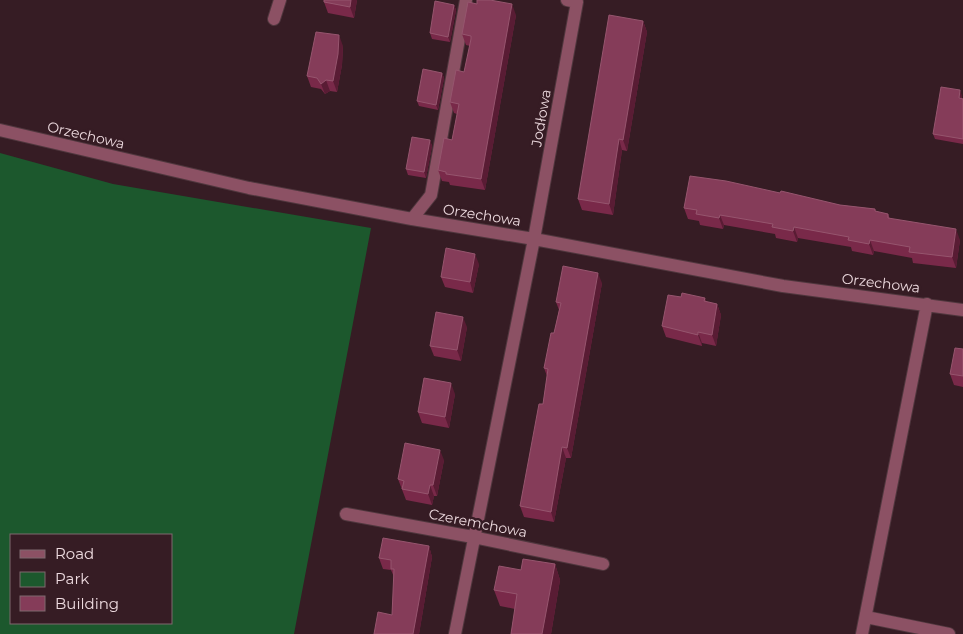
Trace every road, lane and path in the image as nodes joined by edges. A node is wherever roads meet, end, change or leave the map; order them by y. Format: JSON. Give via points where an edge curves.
{"nodes":[{"id":1,"x":280,"y":0,"type":"edge"},
{"id":2,"x":466,"y":0,"type":"edge"},
{"id":3,"x":572,"y":1,"type":"edge"},
{"id":4,"x":274,"y":19,"type":"dead end"},
{"id":5,"x":0,"y":130,"type":"edge"},
{"id":6,"x":412,"y":220,"type":"junction"},
{"id":7,"x":534,"y":239,"type":"junction"},
{"id":8,"x":928,"y":304,"type":"junction"},
{"id":9,"x":963,"y":310,"type":"edge"},
{"id":10,"x":346,"y":514,"type":"dead end"},
{"id":11,"x":473,"y":537,"type":"junction"},
{"id":12,"x":603,"y":564,"type":"dead end"},
{"id":13,"x":866,"y":617,"type":"junction"},
{"id":14,"x":455,"y":634,"type":"edge"},
{"id":15,"x":862,"y":634,"type":"edge"},
{"id":16,"x":949,"y":634,"type":"edge"}],
"edges":[{"from":1,"to":4,"type":"street"},
{"from":2,"to":6,"type":"street","via":[[431,195]]},
{"from":3,"to":7,"type":"street","name":"Jodłowa"},
{"from":5,"to":6,"type":"street","name":"Orzechowa","via":[[249,188]]},
{"from":6,"to":7,"type":"street","name":"Orzechowa"},
{"from":7,"to":8,"type":"street","name":"Orzechowa","via":[[783,286]]},
{"from":7,"to":11,"type":"street","name":"Jodłowa"},
{"from":8,"to":9,"type":"street","name":"Orzechowa"},
{"from":8,"to":13,"type":"street"},
{"from":10,"to":11,"type":"street","name":"Czeremchowa"},
{"from":11,"to":12,"type":"street","name":"Czeremchowa"},
{"from":11,"to":14,"type":"street","name":"Jodłowa"},
{"from":13,"to":15,"type":"street"},
{"from":13,"to":16,"type":"street"}]}
